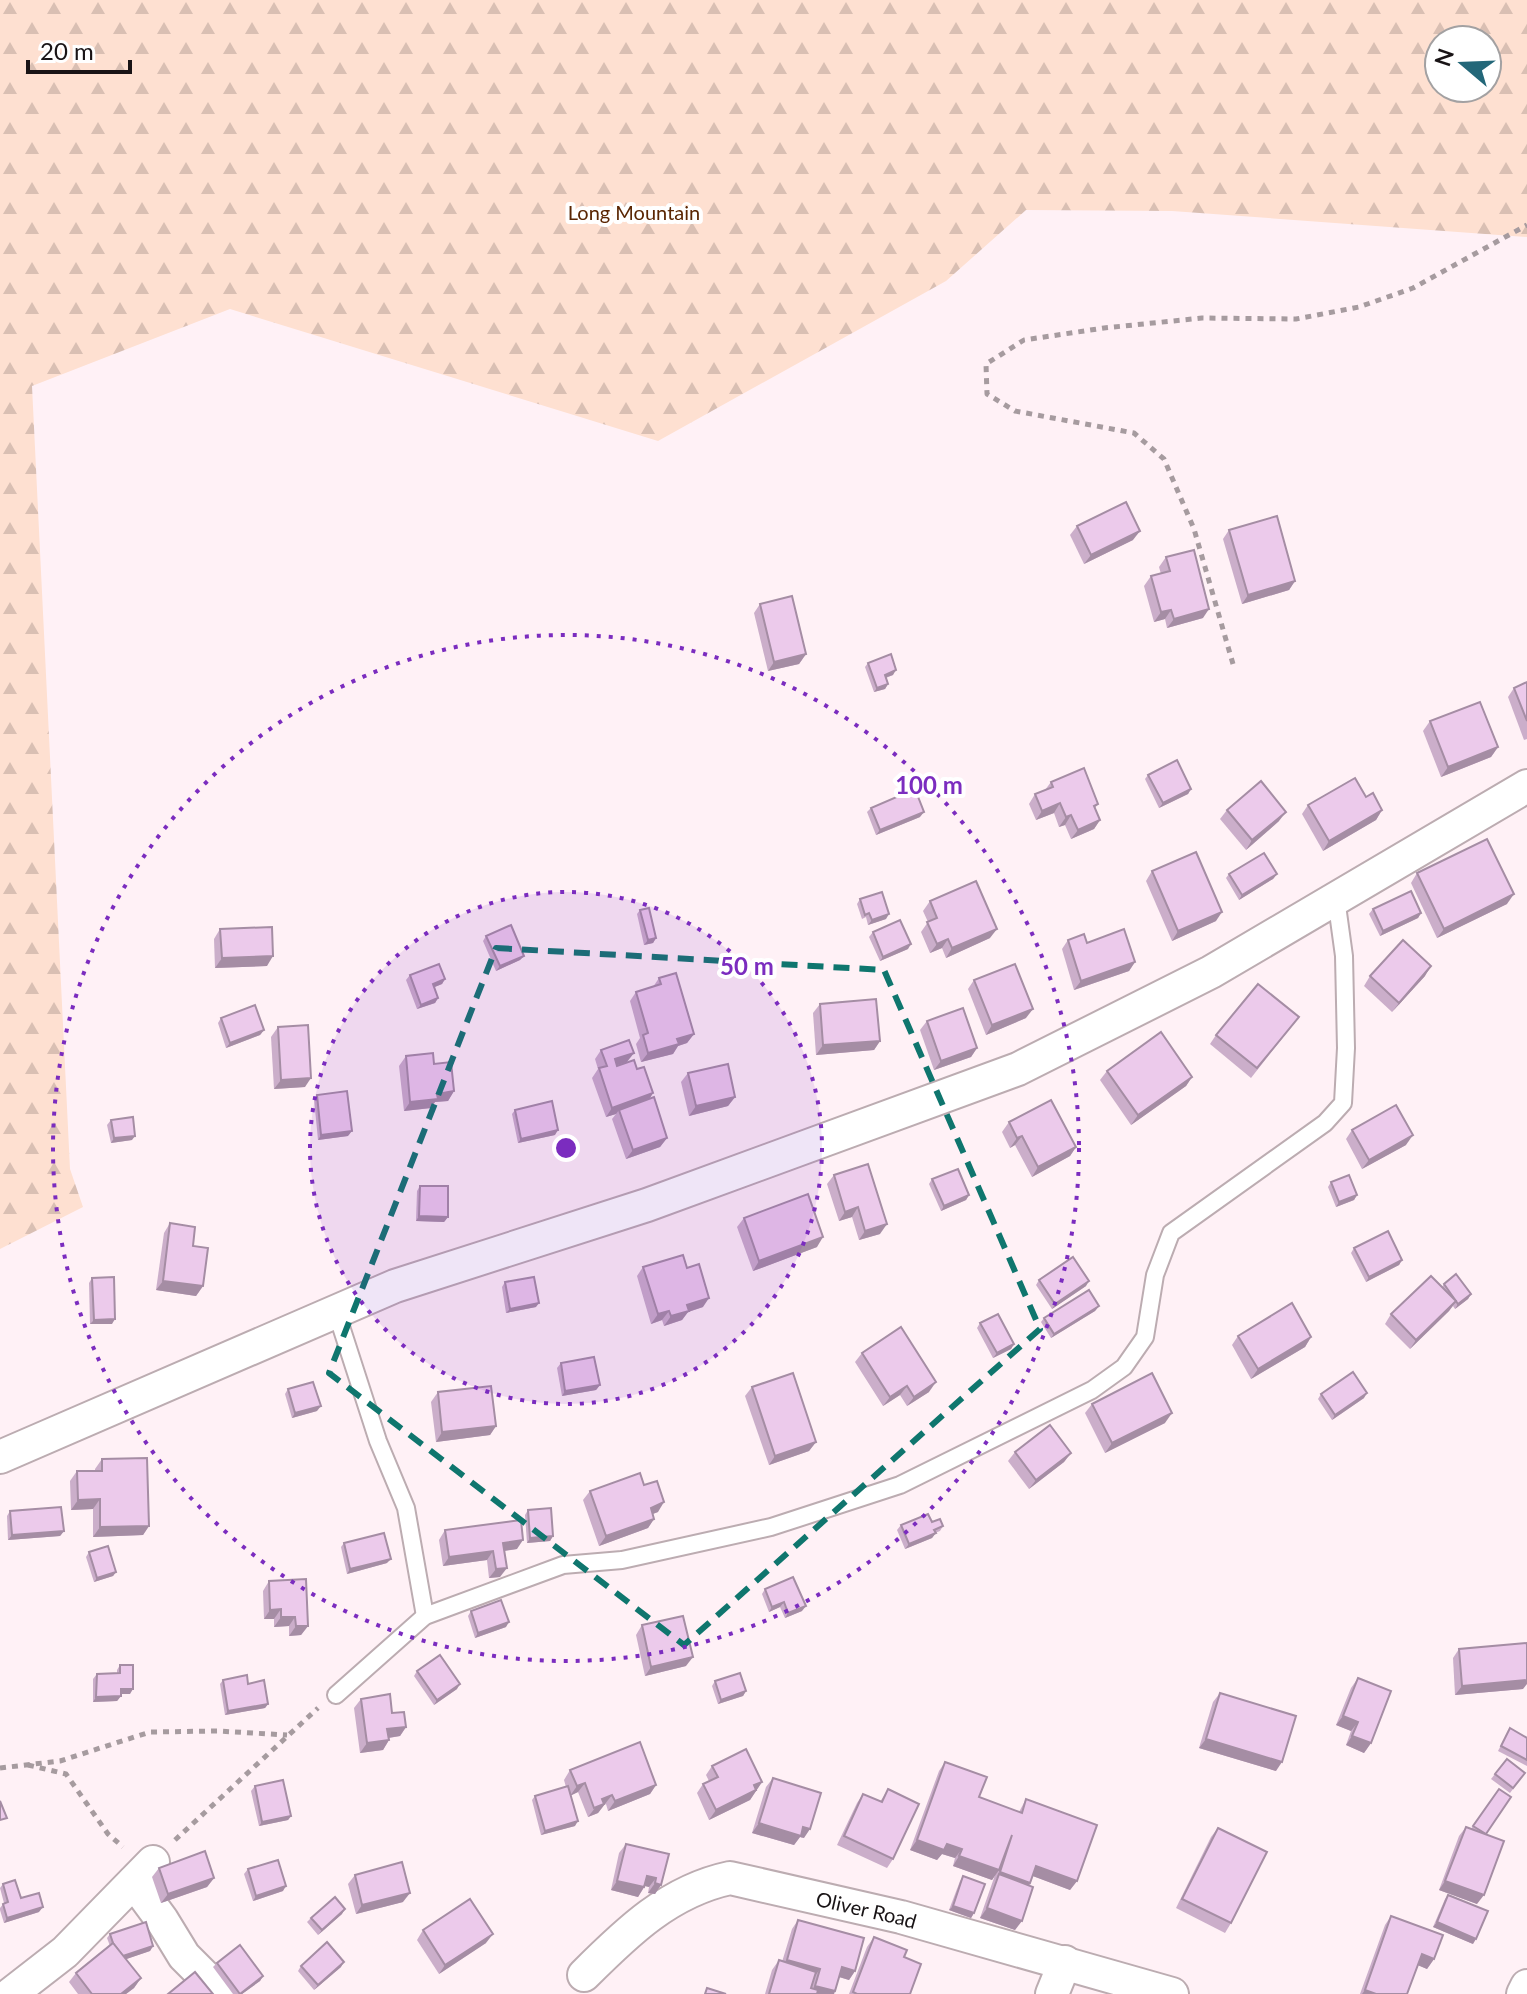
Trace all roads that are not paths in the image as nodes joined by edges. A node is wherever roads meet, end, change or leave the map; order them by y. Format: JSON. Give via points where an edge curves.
{"nodes":[{"id":1,"x":1527,"y":786,"type":"edge"},
{"id":2,"x":1336,"y":898,"type":"junction"},
{"id":3,"x":336,"y":1311,"type":"junction"},
{"id":4,"x":0,"y":1457,"type":"edge"},
{"id":5,"x":425,"y":1616,"type":"junction"},
{"id":6,"x":336,"y":1695,"type":"road end"},
{"id":7,"x":1065,"y":1962,"type":"junction"},
{"id":8,"x":584,"y":1975,"type":"dead end"},
{"id":9,"x":1527,"y":1986,"type":"edge"},
{"id":10,"x":11,"y":1994,"type":"edge"},
{"id":11,"x":222,"y":1994,"type":"edge"},
{"id":12,"x":1052,"y":1994,"type":"edge"},
{"id":13,"x":1172,"y":1994,"type":"edge"},
{"id":14,"x":1523,"y":1994,"type":"edge"}],
"edges":[{"from":1,"to":2,"type":"street"},
{"from":2,"to":3,"type":"street","via":[[1211,972],[1018,1069],[647,1205],[395,1286]]},
{"from":2,"to":5,"type":"lane","via":[[1344,956],[1343,1103],[1325,1123],[1171,1233],[1155,1275],[1145,1337],[1124,1367],[1092,1390],[900,1485],[771,1527],[622,1560],[563,1565]]},
{"from":3,"to":4,"type":"street"},
{"from":3,"to":5,"type":"lane","via":[[406,1508]]},
{"from":5,"to":6,"type":"lane"},
{"from":7,"to":8,"type":"street","name":"Oliver Road","via":[[730,1878],[703,1883],[629,1929]]},
{"from":7,"to":12,"type":"street"},
{"from":7,"to":13,"type":"street","name":"Oliver Road"},
{"from":9,"to":14,"type":"street"},
{"from":10,"to":11,"type":"street","via":[[65,1952],[144,1872],[162,1920],[184,1956]]}]}
